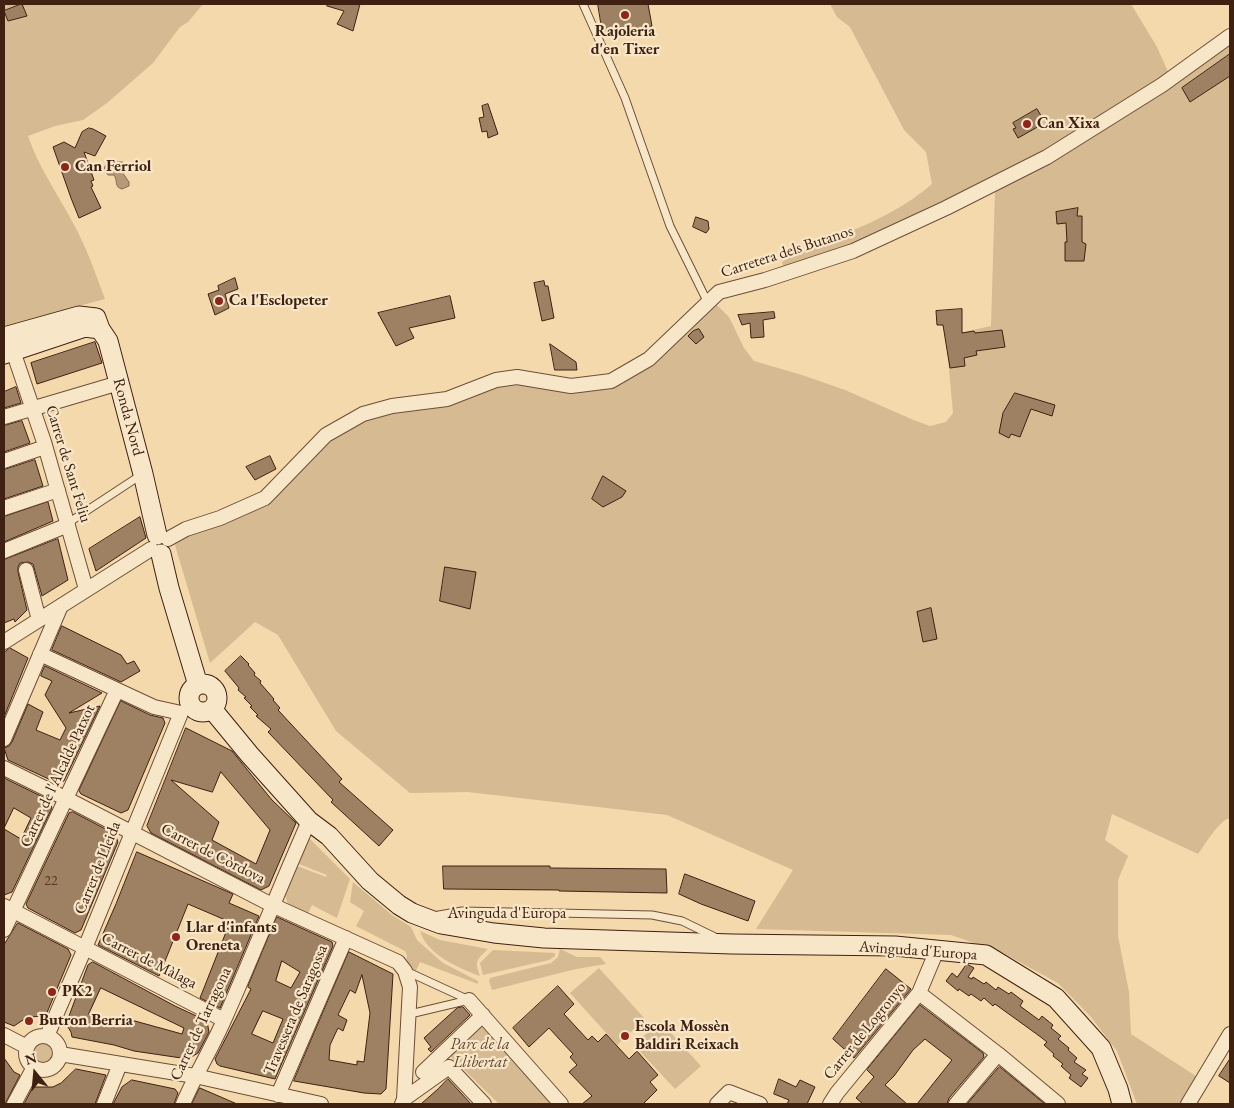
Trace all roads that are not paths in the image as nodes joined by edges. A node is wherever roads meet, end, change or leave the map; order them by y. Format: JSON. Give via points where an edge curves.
{"nodes":[{"id":1,"x":583,"y":4,"type":"edge"},
{"id":2,"x":1230,"y":36,"type":"edge"},
{"id":3,"x":708,"y":303,"type":"junction"},
{"id":4,"x":7,"y":347,"type":"edge"},
{"id":5,"x":119,"y":383,"type":"junction"},
{"id":6,"x":33,"y":408,"type":"junction"},
{"id":7,"x":4,"y":417,"type":"edge"},
{"id":8,"x":45,"y":447,"type":"junction"},
{"id":9,"x":4,"y":461,"type":"edge"},
{"id":10,"x":143,"y":474,"type":"junction"},
{"id":11,"x":58,"y":490,"type":"junction"},
{"id":12,"x":4,"y":508,"type":"edge"},
{"id":13,"x":68,"y":524,"type":"junction"},
{"id":14,"x":159,"y":544,"type":"junction"},
{"id":15,"x":4,"y":551,"type":"edge"},
{"id":16,"x":26,"y":570,"type":"dead end"},
{"id":17,"x":86,"y":589,"type":"junction"},
{"id":18,"x":60,"y":608,"type":"junction"},
{"id":19,"x":40,"y":620,"type":"junction"},
{"id":20,"x":5,"y":638,"type":"edge"},
{"id":21,"x":40,"y":654,"type":"junction"},
{"id":22,"x":198,"y":685,"type":"junction"},
{"id":23,"x":118,"y":690,"type":"junction"},
{"id":24,"x":212,"y":709,"type":"junction"},
{"id":25,"x":186,"y":710,"type":"junction"},
{"id":26,"x":4,"y":739,"type":"edge"},
{"id":27,"x":4,"y":768,"type":"edge"},
{"id":28,"x":67,"y":799,"type":"junction"},
{"id":29,"x":309,"y":821,"type":"junction"},
{"id":30,"x":131,"y":832,"type":"junction"},
{"id":31,"x":272,"y":905,"type":"junction"},
{"id":32,"x":8,"y":908,"type":"edge"},
{"id":33,"x":426,"y":917,"type":"junction"},
{"id":34,"x":4,"y":930,"type":"edge"},
{"id":35,"x":346,"y":938,"type":"junction"},
{"id":36,"x":732,"y":944,"type":"junction"},
{"id":37,"x":85,"y":948,"type":"junction"},
{"id":38,"x":937,"y":950,"type":"junction"},
{"id":39,"x":405,"y":971,"type":"junction"},
{"id":40,"x":919,"y":993,"type":"junction"},
{"id":41,"x":469,"y":1000,"type":"junction"},
{"id":42,"x":410,"y":1014,"type":"junction"},
{"id":43,"x":483,"y":1014,"type":"junction"},
{"id":44,"x":224,"y":1020,"type":"junction"},
{"id":45,"x":1230,"y":1034,"type":"edge"},
{"id":46,"x":4,"y":1035,"type":"edge"},
{"id":47,"x":47,"y":1036,"type":"junction"},
{"id":48,"x":27,"y":1047,"type":"junction"},
{"id":49,"x":60,"y":1054,"type":"junction"},
{"id":50,"x":998,"y":1054,"type":"junction"},
{"id":51,"x":120,"y":1064,"type":"junction"},
{"id":52,"x":34,"y":1067,"type":"junction"},
{"id":53,"x":423,"y":1072,"type":"dead end"},
{"id":54,"x":195,"y":1076,"type":"junction"},
{"id":55,"x":278,"y":1095,"type":"junction"},
{"id":56,"x":403,"y":1102,"type":"edge"},
{"id":57,"x":835,"y":1103,"type":"edge"},
{"id":58,"x":14,"y":1104,"type":"edge"},
{"id":59,"x":104,"y":1104,"type":"edge"},
{"id":60,"x":182,"y":1104,"type":"edge"},
{"id":61,"x":321,"y":1104,"type":"edge"},
{"id":62,"x":484,"y":1104,"type":"edge"},
{"id":63,"x":561,"y":1104,"type":"edge"},
{"id":64,"x":717,"y":1104,"type":"edge"},
{"id":65,"x":760,"y":1104,"type":"edge"},
{"id":66,"x":956,"y":1104,"type":"edge"},
{"id":67,"x":1058,"y":1104,"type":"edge"},
{"id":68,"x":1122,"y":1104,"type":"edge"},
{"id":69,"x":1188,"y":1104,"type":"edge"}],
"edges":[{"from":1,"to":3,"type":"lane","via":[[625,98],[670,226]]},
{"from":2,"to":3,"type":"street","name":"Carretera dels Butanos","via":[[1162,85],[1046,157],[853,251],[719,292]]},
{"from":3,"to":14,"type":"street","name":"Carretera dels Butanos","via":[[649,359],[611,381],[571,386],[517,377],[496,380],[447,399],[392,406],[363,414],[326,436],[265,498],[186,529]]},
{"from":4,"to":5,"type":"street","name":"Ronda Nord","via":[[98,324],[108,341]]},
{"from":4,"to":6,"type":"street","name":"Carrer de Sant Feliu"},
{"from":5,"to":6,"type":"street"},
{"from":5,"to":10,"type":"street","name":"Ronda Nord"},
{"from":6,"to":7,"type":"street"},
{"from":6,"to":8,"type":"street","name":"Carrer de Sant Feliu"},
{"from":8,"to":9,"type":"street"},
{"from":8,"to":11,"type":"street","name":"Carrer de Sant Feliu"},
{"from":10,"to":13,"type":"lane"},
{"from":10,"to":14,"type":"street","name":"Ronda Nord"},
{"from":11,"to":12,"type":"street"},
{"from":11,"to":13,"type":"street","name":"Carrer de Sant Feliu"},
{"from":13,"to":15,"type":"street"},
{"from":13,"to":17,"type":"street","name":"Carrer de Sant Feliu"},
{"from":14,"to":17,"type":"street","name":"Carretera dels Butanos"},
{"from":14,"to":22,"type":"street","name":"Ronda Nord"},
{"from":16,"to":19,"type":"street"},
{"from":17,"to":18,"type":"street","name":"Carretera dels Butanos"},
{"from":18,"to":19,"type":"street","name":"Carretera dels Butanos"},
{"from":18,"to":21,"type":"street"},
{"from":19,"to":20,"type":"street","name":"Carretera dels Butanos"},
{"from":21,"to":23,"type":"street"},
{"from":21,"to":26,"type":"street"},
{"from":22,"to":24,"type":"street","via":[[208,685],[215,691],[217,700]]},
{"from":22,"to":25,"type":"street","via":[[189,694]]},
{"from":23,"to":25,"type":"street","via":[[154,706]]},
{"from":23,"to":28,"type":"street","name":"Carrer de l'Alcalde Patxot"},
{"from":24,"to":25,"type":"street","via":[[203,713]]},
{"from":24,"to":29,"type":"street","name":"Avinguda d'Europa"},
{"from":25,"to":30,"type":"street","name":"Carrer de Lleida"},
{"from":27,"to":28,"type":"street","name":"Carrer de Còrdova"},
{"from":28,"to":30,"type":"street","name":"Carrer de Còrdova"},
{"from":28,"to":32,"type":"street","name":"Carrer de l'Alcalde Patxot"},
{"from":29,"to":31,"type":"street","name":"Carrer de Tarragona"},
{"from":29,"to":33,"type":"street","name":"Avinguda d'Europa","via":[[329,836],[398,906]]},
{"from":30,"to":31,"type":"street","name":"Carrer de Còrdova"},
{"from":30,"to":37,"type":"street","name":"Carrer de Lleida"},
{"from":31,"to":35,"type":"street","name":"Carrer de Còrdova"},
{"from":31,"to":44,"type":"street","name":"Carrer de Tarragona"},
{"from":32,"to":34,"type":"street","name":"Carrer de l'Alcalde Patxot"},
{"from":32,"to":37,"type":"street","name":"Carrer de Màlaga"},
{"from":33,"to":36,"type":"street","name":"Avinguda d'Europa","via":[[441,924],[494,934]]},
{"from":33,"to":36,"type":"lane","name":"Avinguda d'Europa","via":[[462,911],[652,915],[682,921]]},
{"from":35,"to":39,"type":"street","name":"Carrer de Còrdova","via":[[398,962]]},
{"from":35,"to":55,"type":"street","name":"Travessera de Saragossa"},
{"from":36,"to":38,"type":"street","name":"Avinguda d'Europa","via":[[895,946]]},
{"from":37,"to":44,"type":"street","name":"Carrer de Màlaga"},
{"from":37,"to":47,"type":"street","name":"Carrer de Lleida"},
{"from":38,"to":40,"type":"street","name":"Carrer de Logronyo"},
{"from":38,"to":68,"type":"street","name":"Avinguda d'Europa","via":[[986,955],[1056,998],[1101,1048]]},
{"from":39,"to":41,"type":"lane"},
{"from":39,"to":42,"type":"street","via":[[410,988]]},
{"from":40,"to":50,"type":"street"},
{"from":40,"to":57,"type":"street","name":"Carrer de Logronyo"},
{"from":41,"to":42,"type":"lane"},
{"from":41,"to":43,"type":"street"},
{"from":42,"to":56,"type":"street"},
{"from":43,"to":53,"type":"street"},
{"from":43,"to":63,"type":"street"},
{"from":44,"to":54,"type":"street","name":"Carrer de Tarragona"},
{"from":45,"to":69,"type":"street"},
{"from":46,"to":48,"type":"street"},
{"from":47,"to":48,"type":"street","via":[[35,1038]]},
{"from":47,"to":49,"type":"street","via":[[57,1043]]},
{"from":48,"to":52,"type":"street","via":[[27,1058]]},
{"from":49,"to":51,"type":"street"},
{"from":49,"to":52,"type":"street","via":[[57,1063],[49,1068]]},
{"from":50,"to":66,"type":"street"},
{"from":50,"to":67,"type":"street"},
{"from":51,"to":54,"type":"street"},
{"from":51,"to":59,"type":"street"},
{"from":52,"to":58,"type":"street"},
{"from":54,"to":55,"type":"street"},
{"from":54,"to":60,"type":"street","name":"Carrer de Tarragona"},
{"from":55,"to":61,"type":"street"},
{"from":56,"to":62,"type":"street","via":[[450,1067]]},
{"from":64,"to":65,"type":"street","via":[[729,1092]]}]}
